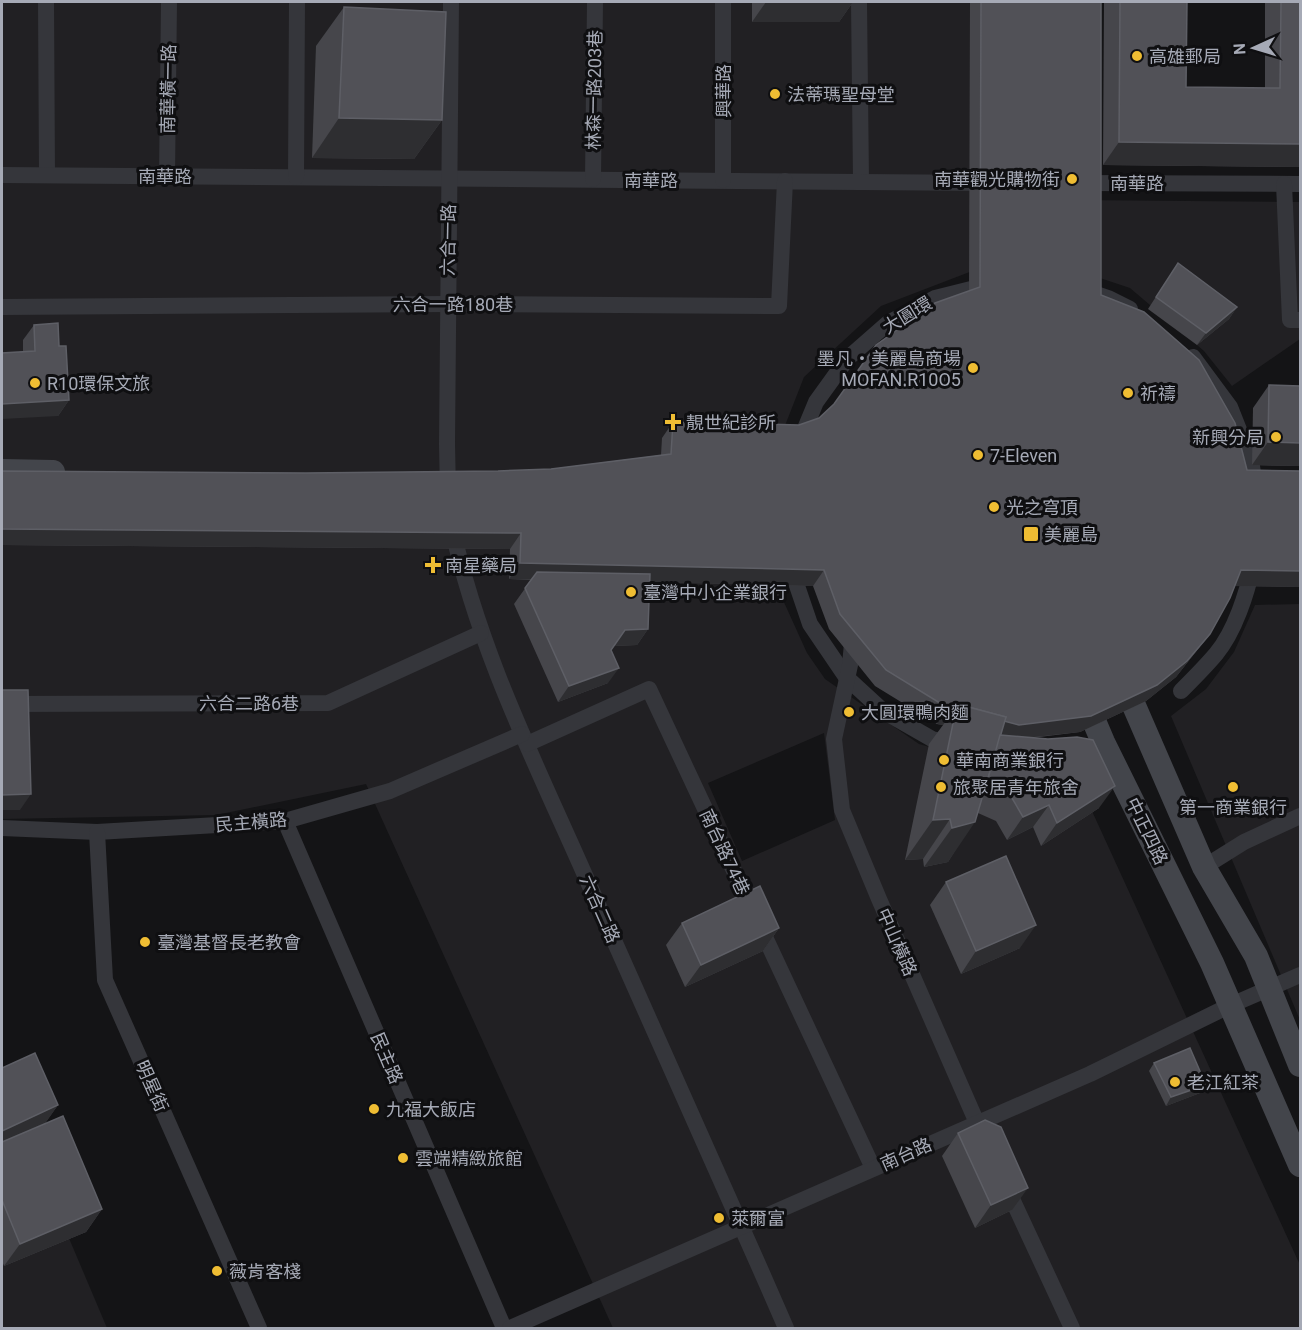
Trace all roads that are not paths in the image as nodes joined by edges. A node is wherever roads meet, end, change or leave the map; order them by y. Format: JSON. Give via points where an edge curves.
{"nodes":[{"id":1,"x":46,"y":2,"type":"edge"},
{"id":2,"x":169,"y":2,"type":"edge"},
{"id":3,"x":297,"y":2,"type":"edge"},
{"id":4,"x":451,"y":2,"type":"edge"},
{"id":5,"x":595,"y":2,"type":"edge"},
{"id":6,"x":723,"y":2,"type":"edge"},
{"id":7,"x":859,"y":2,"type":"edge"},
{"id":8,"x":2,"y":175,"type":"edge"},
{"id":9,"x":47,"y":175,"type":"junction"},
{"id":10,"x":167,"y":176,"type":"junction"},
{"id":11,"x":296,"y":177,"type":"junction"},
{"id":12,"x":449,"y":178,"type":"junction"},
{"id":13,"x":593,"y":179,"type":"junction"},
{"id":14,"x":723,"y":180,"type":"junction"},
{"id":15,"x":785,"y":181,"type":"junction"},
{"id":16,"x":861,"y":181,"type":"junction"},
{"id":17,"x":1009,"y":183,"type":"edge"},
{"id":18,"x":1066,"y":183,"type":"edge"},
{"id":19,"x":1292,"y":184,"type":"edge"},
{"id":20,"x":1010,"y":283,"type":"edge"},
{"id":21,"x":1065,"y":286,"type":"edge"},
{"id":22,"x":448,"y":304,"type":"junction"},
{"id":23,"x":2,"y":307,"type":"edge"},
{"id":24,"x":1147,"y":319,"type":"edge"},
{"id":25,"x":1300,"y":320,"type":"edge"},
{"id":26,"x":1182,"y":346,"type":"edge"},
{"id":27,"x":793,"y":462,"type":"edge"},
{"id":28,"x":2,"y":471,"type":"edge"},
{"id":29,"x":72,"y":472,"type":"edge"},
{"id":30,"x":446,"y":478,"type":"joint"},
{"id":31,"x":1234,"y":498,"type":"edge"},
{"id":32,"x":1264,"y":502,"type":"joint"},
{"id":33,"x":1254,"y":547,"type":"edge"},
{"id":34,"x":788,"y":550,"type":"edge"},
{"id":35,"x":855,"y":620,"type":"edge"},
{"id":36,"x":481,"y":633,"type":"junction"},
{"id":37,"x":1113,"y":659,"type":"edge"},
{"id":38,"x":1072,"y":672,"type":"edge"},
{"id":39,"x":846,"y":677,"type":"junction"},
{"id":40,"x":1180,"y":691,"type":"dead end"},
{"id":41,"x":2,"y":704,"type":"edge"},
{"id":42,"x":524,"y":739,"type":"junction"},
{"id":43,"x":975,"y":751,"type":"edge"},
{"id":44,"x":1300,"y":816,"type":"edge"},
{"id":45,"x":285,"y":821,"type":"junction"},
{"id":46,"x":2,"y":828,"type":"edge"},
{"id":47,"x":97,"y":832,"type":"junction"},
{"id":48,"x":1204,"y":867,"type":"junction"},
{"id":49,"x":1300,"y":975,"type":"edge"},
{"id":50,"x":1269,"y":988,"type":"junction"},
{"id":51,"x":1230,"y":1005,"type":"junction"},
{"id":52,"x":1300,"y":1065,"type":"edge"},
{"id":53,"x":977,"y":1123,"type":"junction"},
{"id":54,"x":987,"y":1144,"type":"edge"},
{"id":55,"x":1300,"y":1165,"type":"edge"},
{"id":56,"x":873,"y":1168,"type":"junction"},
{"id":57,"x":1002,"y":1176,"type":"edge"},
{"id":58,"x":742,"y":1226,"type":"junction"},
{"id":59,"x":259,"y":1329,"type":"edge"},
{"id":60,"x":504,"y":1329,"type":"edge"},
{"id":61,"x":510,"y":1329,"type":"edge"},
{"id":62,"x":786,"y":1329,"type":"edge"},
{"id":63,"x":1072,"y":1329,"type":"edge"}],
"edges":[{"from":1,"to":9,"type":"street"},
{"from":2,"to":10,"type":"street","name":"南華橫一路"},
{"from":3,"to":11,"type":"street"},
{"from":4,"to":12,"type":"street","name":"六合一路"},
{"from":5,"to":13,"type":"street","name":"林森一路203巷"},
{"from":6,"to":14,"type":"street","name":"興華路"},
{"from":7,"to":16,"type":"street"},
{"from":8,"to":9,"type":"street","name":"南華路"},
{"from":9,"to":10,"type":"street","name":"南華路"},
{"from":10,"to":11,"type":"street","name":"南華路"},
{"from":11,"to":12,"type":"street","name":"南華路"},
{"from":12,"to":13,"type":"street","name":"南華路"},
{"from":12,"to":22,"type":"street","name":"六合一路"},
{"from":13,"to":14,"type":"street","name":"南華路"},
{"from":14,"to":15,"type":"street","name":"南華路"},
{"from":15,"to":16,"type":"street","name":"南華路"},
{"from":15,"to":22,"type":"street","name":"六合一路180巷","via":[[779,306]]},
{"from":16,"to":17,"type":"street","name":"南華路"},
{"from":18,"to":19,"type":"street","name":"南華路"},
{"from":19,"to":25,"type":"street","via":[[1290,320]]},
{"from":20,"to":27,"type":"street","name":"大圓環","via":[[987,284],[935,298],[888,323],[847,359],[816,402]]},
{"from":21,"to":24,"type":"street","via":[[1108,297]]},
{"from":22,"to":23,"type":"street","name":"六合一路180巷"},
{"from":22,"to":30,"type":"street","name":"六合一路"},
{"from":26,"to":32,"type":"street","via":[[1198,361],[1230,407]]},
{"from":28,"to":29,"type":"street"},
{"from":30,"to":36,"type":"street","name":"六合二路","via":[[451,523]]},
{"from":31,"to":32,"type":"street"},
{"from":33,"to":40,"type":"street","via":[[1240,612],[1218,653]]},
{"from":34,"to":39,"type":"street","via":[[810,624]]},
{"from":35,"to":39,"type":"street","name":"中山橫路"},
{"from":36,"to":41,"type":"street","name":"六合二路6巷","via":[[328,703]]},
{"from":36,"to":42,"type":"street","name":"六合二路"},
{"from":37,"to":48,"type":"street","name":"中正四路"},
{"from":38,"to":51,"type":"street","name":"中正四路"},
{"from":39,"to":43,"type":"street","via":[[883,711],[932,739]]},
{"from":39,"to":53,"type":"street","name":"中山橫路","via":[[834,739],[842,810]]},
{"from":42,"to":45,"type":"street","name":"民主橫路","via":[[390,791]]},
{"from":42,"to":56,"type":"street","name":"南台路74巷","via":[[649,689]]},
{"from":42,"to":58,"type":"street","name":"六合二路"},
{"from":44,"to":48,"type":"street","via":[[1244,842]]},
{"from":45,"to":47,"type":"street","name":"民主橫路"},
{"from":45,"to":60,"type":"street","name":"民主路"},
{"from":46,"to":47,"type":"street","name":"民主橫路"},
{"from":47,"to":59,"type":"street","name":"明星街","via":[[105,980]]},
{"from":48,"to":50,"type":"street","name":"中正四路","via":[[1256,956]]},
{"from":49,"to":50,"type":"street","name":"南台路"},
{"from":50,"to":51,"type":"street","name":"南台路"},
{"from":50,"to":52,"type":"street","name":"中正四路"},
{"from":51,"to":53,"type":"street","name":"南台路","via":[[1090,1074]]},
{"from":51,"to":55,"type":"street","name":"中正四路"},
{"from":53,"to":54,"type":"street","name":"中山橫路"},
{"from":53,"to":56,"type":"street","name":"南台路"},
{"from":56,"to":58,"type":"street","name":"南台路"},
{"from":57,"to":63,"type":"street"},
{"from":58,"to":61,"type":"street","name":"南台路"},
{"from":58,"to":62,"type":"street","name":"六合二路"}]}
